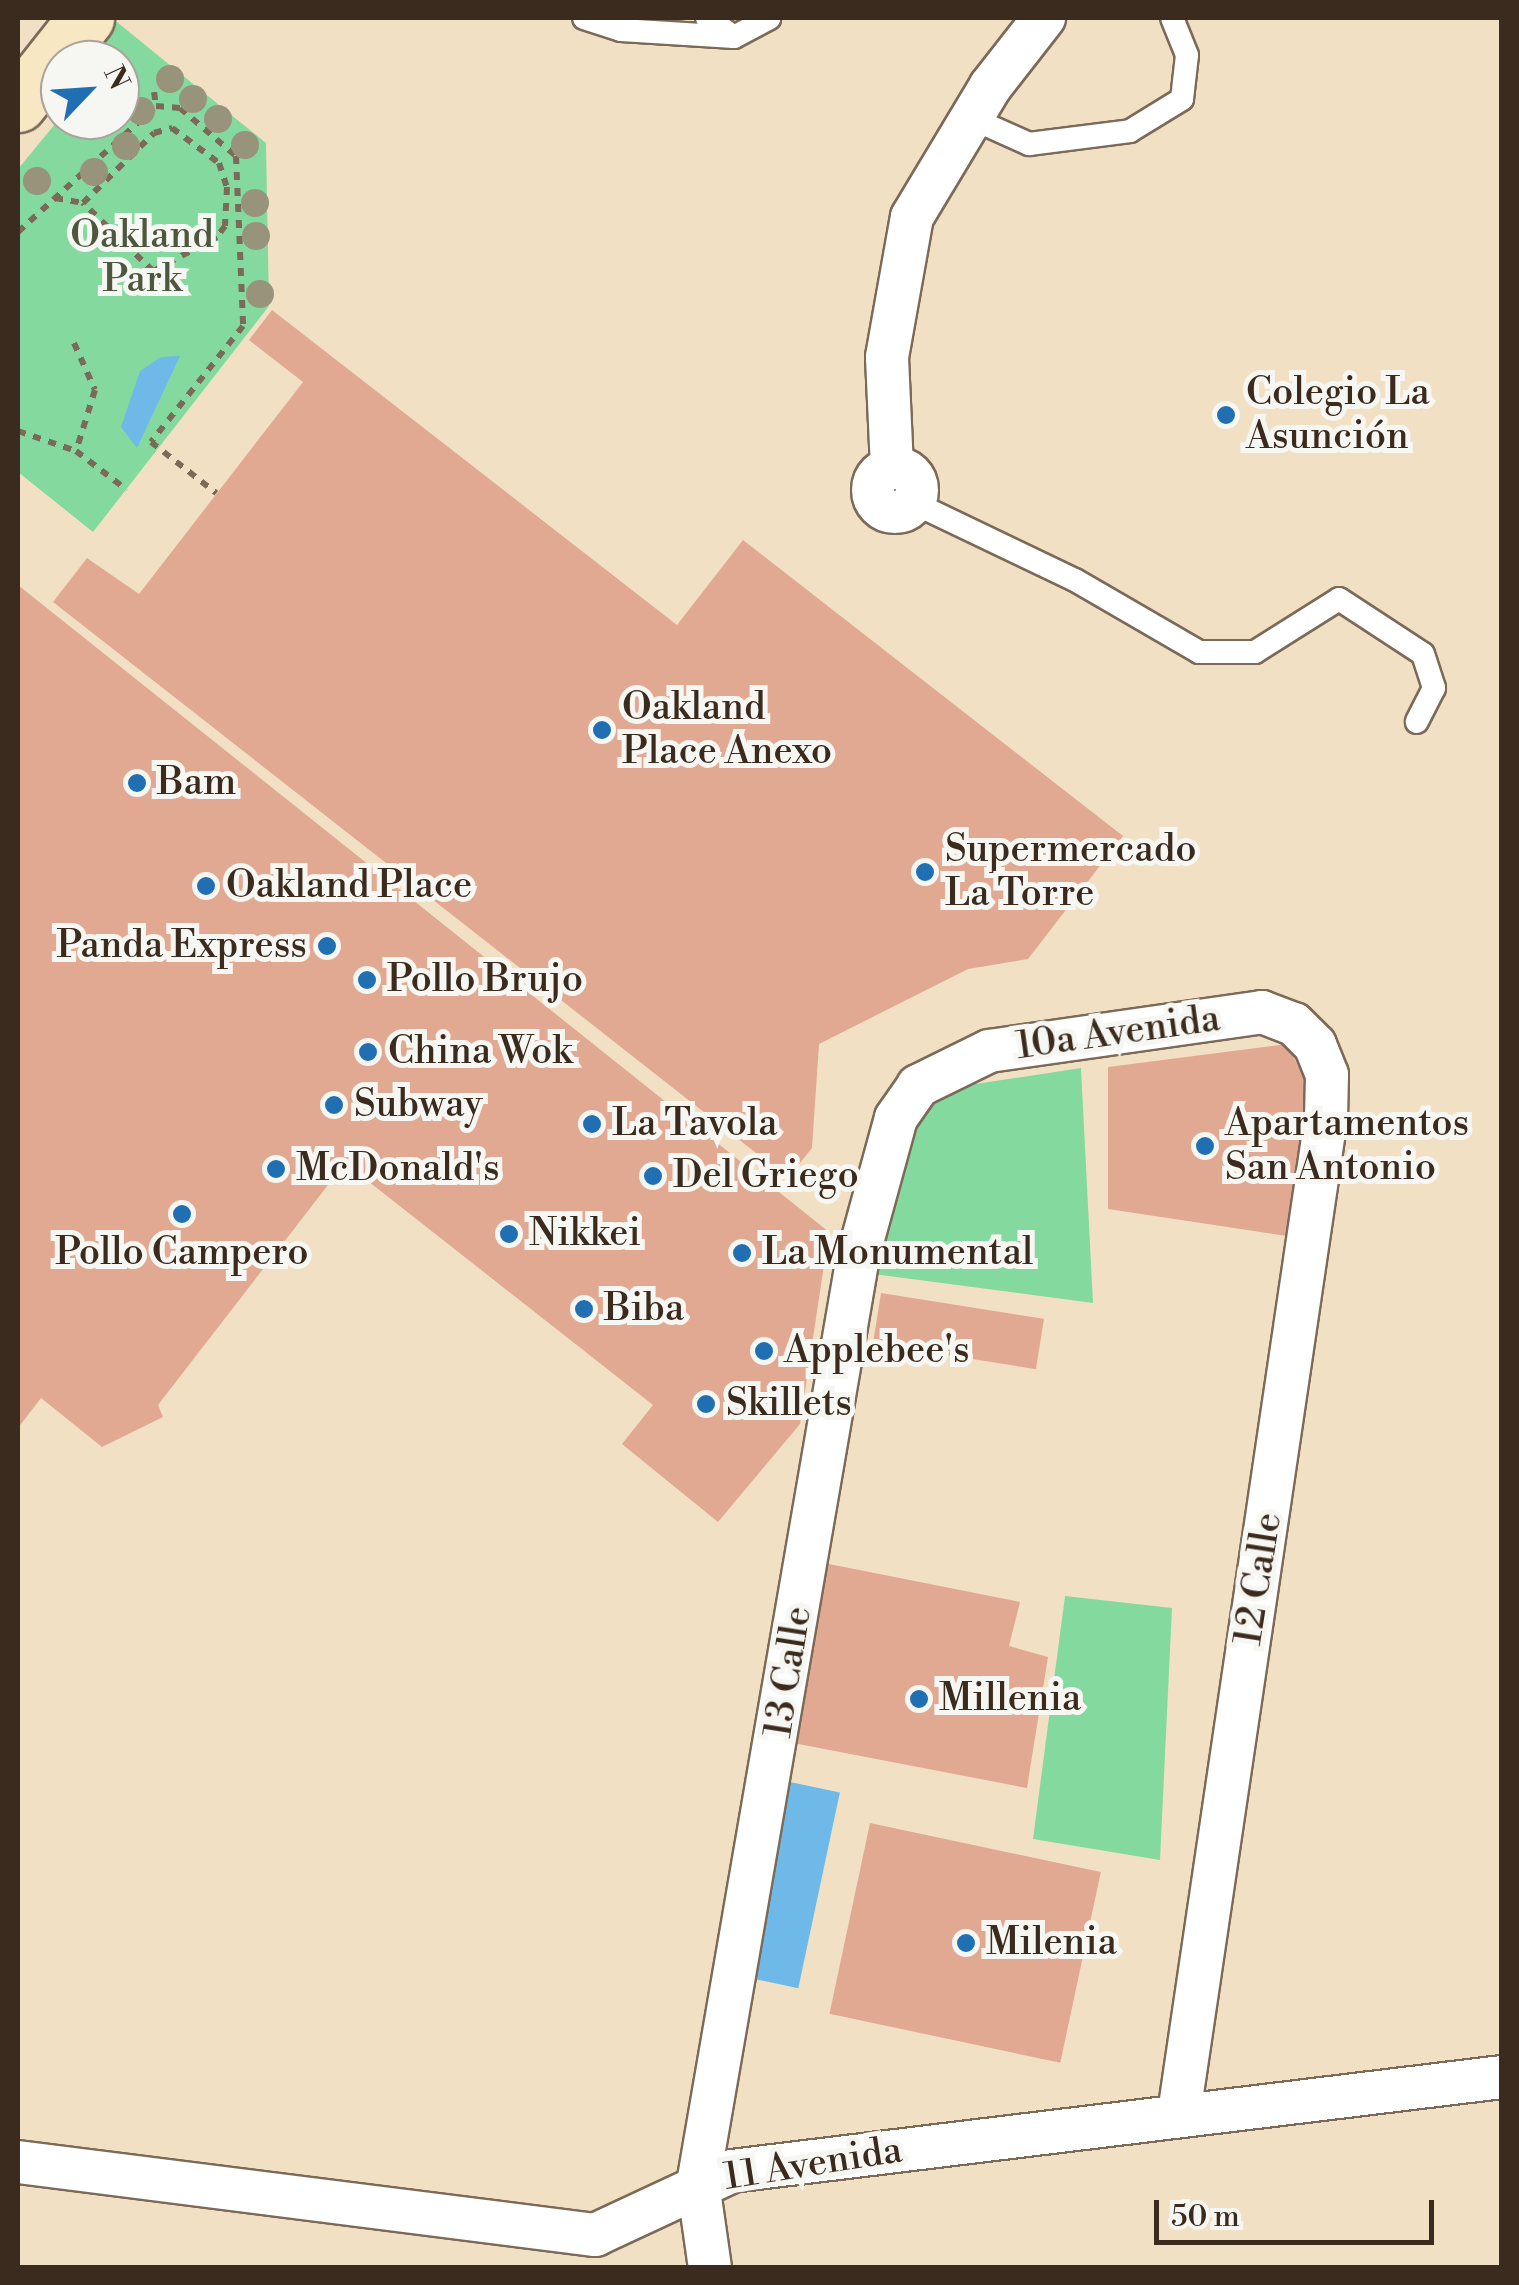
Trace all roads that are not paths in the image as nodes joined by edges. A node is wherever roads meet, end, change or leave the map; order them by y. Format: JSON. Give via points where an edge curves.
{"nodes":[{"id":1,"x":88,"y":18,"type":"edge"},
{"id":2,"x":584,"y":18,"type":"edge"},
{"id":3,"x":707,"y":18,"type":"edge"},
{"id":4,"x":769,"y":18,"type":"edge"},
{"id":5,"x":1044,"y":18,"type":"edge"},
{"id":6,"x":1172,"y":18,"type":"edge"},
{"id":7,"x":734,"y":38,"type":"junction"},
{"id":8,"x":18,"y":104,"type":"edge"},
{"id":9,"x":40,"y":115,"type":"edge"},
{"id":10,"x":971,"y":118,"type":"junction"},
{"id":11,"x":18,"y":142,"type":"edge"},
{"id":12,"x":903,"y":485,"type":"joint"},
{"id":13,"x":1417,"y":722,"type":"dead end"},
{"id":14,"x":1315,"y":1046,"type":"joint"},
{"id":15,"x":918,"y":1086,"type":"joint"},
{"id":16,"x":1502,"y":2077,"type":"edge"},
{"id":17,"x":1180,"y":2114,"type":"junction"},
{"id":18,"x":18,"y":2162,"type":"edge"},
{"id":19,"x":698,"y":2184,"type":"junction"},
{"id":20,"x":710,"y":2268,"type":"edge"}],
"edges":[{"from":1,"to":8,"type":"main road"},
{"from":2,"to":7,"type":"lane","via":[[621,30]]},
{"from":3,"to":7,"type":"lane"},
{"from":4,"to":7,"type":"lane"},
{"from":5,"to":10,"type":"street"},
{"from":6,"to":10,"type":"lane","via":[[1187,55],[1182,99],[1130,130],[1029,144]]},
{"from":9,"to":11,"type":"main road"},
{"from":10,"to":12,"type":"street","via":[[912,217],[886,357]]},
{"from":12,"to":13,"type":"lane","via":[[1199,652],[1255,652],[1339,599],[1423,654],[1434,688]]},
{"from":14,"to":15,"type":"street","name":"10a Avenida","via":[[1294,1024],[1262,1012],[989,1051]]},
{"from":14,"to":17,"type":"street","name":"12 Calle","via":[[1327,1075],[1326,1118]]},
{"from":15,"to":19,"type":"street","name":"13 Calle","via":[[896,1118],[858,1257]]},
{"from":16,"to":17,"type":"street","name":"11 Avenida"},
{"from":17,"to":19,"type":"street","name":"11 Avenida","via":[[732,2171]]},
{"from":18,"to":19,"type":"street","name":"11 Avenida","via":[[548,2233],[595,2234]]},
{"from":19,"to":20,"type":"street","name":"13 Calle"}]}
